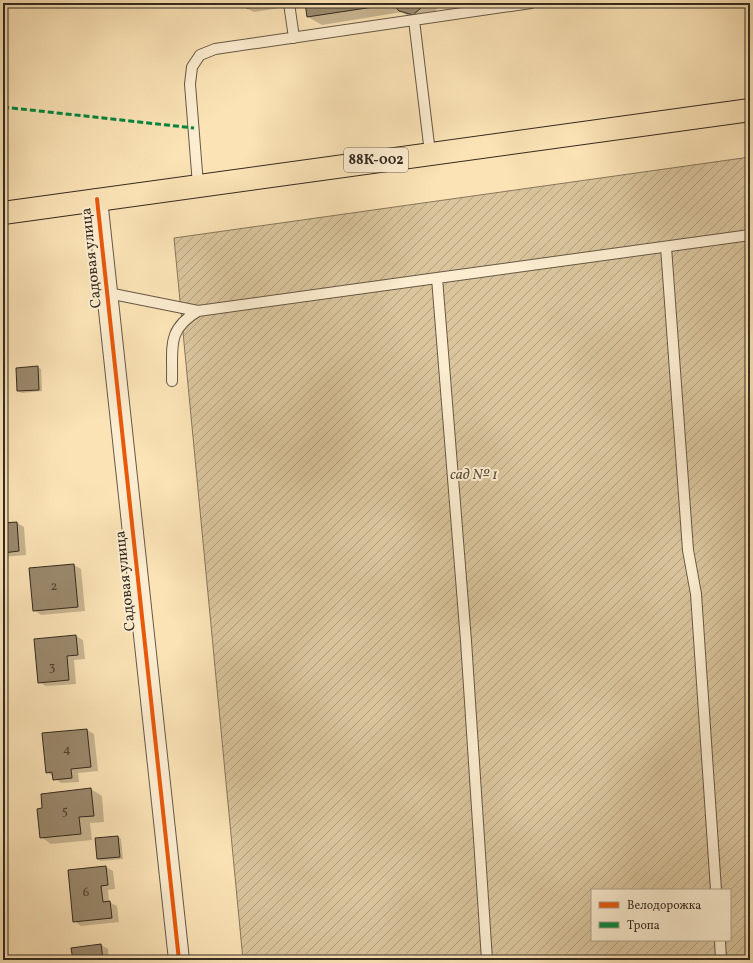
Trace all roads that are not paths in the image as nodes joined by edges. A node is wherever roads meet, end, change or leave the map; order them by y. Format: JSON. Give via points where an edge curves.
{"nodes":[{"id":1,"x":289,"y":3,"type":"edge"},
{"id":2,"x":531,"y":3,"type":"edge"},
{"id":3,"x":414,"y":20,"type":"junction"},
{"id":4,"x":294,"y":38,"type":"junction"},
{"id":5,"x":750,"y":110,"type":"edge"},
{"id":6,"x":430,"y":153,"type":"junction"},
{"id":7,"x":198,"y":185,"type":"junction"},
{"id":8,"x":97,"y":198,"type":"junction"},
{"id":9,"x":3,"y":213,"type":"edge"},
{"id":10,"x":750,"y":235,"type":"edge"},
{"id":11,"x":666,"y":247,"type":"junction"},
{"id":12,"x":437,"y":278,"type":"junction"},
{"id":13,"x":108,"y":294,"type":"junction"},
{"id":14,"x":198,"y":311,"type":"junction"},
{"id":15,"x":172,"y":381,"type":"dead end"},
{"id":16,"x":716,"y":889,"type":"edge"},
{"id":17,"x":720,"y":941,"type":"edge"},
{"id":18,"x":179,"y":960,"type":"edge"},
{"id":19,"x":487,"y":960,"type":"edge"},
{"id":20,"x":721,"y":960,"type":"edge"}],
"edges":[{"from":1,"to":4,"type":"lane"},
{"from":2,"to":3,"type":"lane"},
{"from":3,"to":4,"type":"lane"},
{"from":3,"to":6,"type":"lane"},
{"from":4,"to":7,"type":"lane","via":[[215,49],[200,55],[192,67],[190,84]]},
{"from":5,"to":6,"type":"main road","number":"88К-002"},
{"from":6,"to":7,"type":"main road","number":"88К-002"},
{"from":7,"to":8,"type":"main road","number":"88К-002"},
{"from":8,"to":9,"type":"main road","number":"88К-002"},
{"from":8,"to":13,"type":"street","name":"Садовая улица"},
{"from":10,"to":11,"type":"lane"},
{"from":11,"to":12,"type":"lane"},
{"from":11,"to":16,"type":"lane","via":[[688,550],[696,594]]},
{"from":12,"to":14,"type":"lane"},
{"from":12,"to":19,"type":"lane"},
{"from":13,"to":14,"type":"lane"},
{"from":13,"to":18,"type":"street","name":"Садовая улица"},
{"from":14,"to":15,"type":"lane","via":[[176,328]]},
{"from":17,"to":20,"type":"lane"}]}
